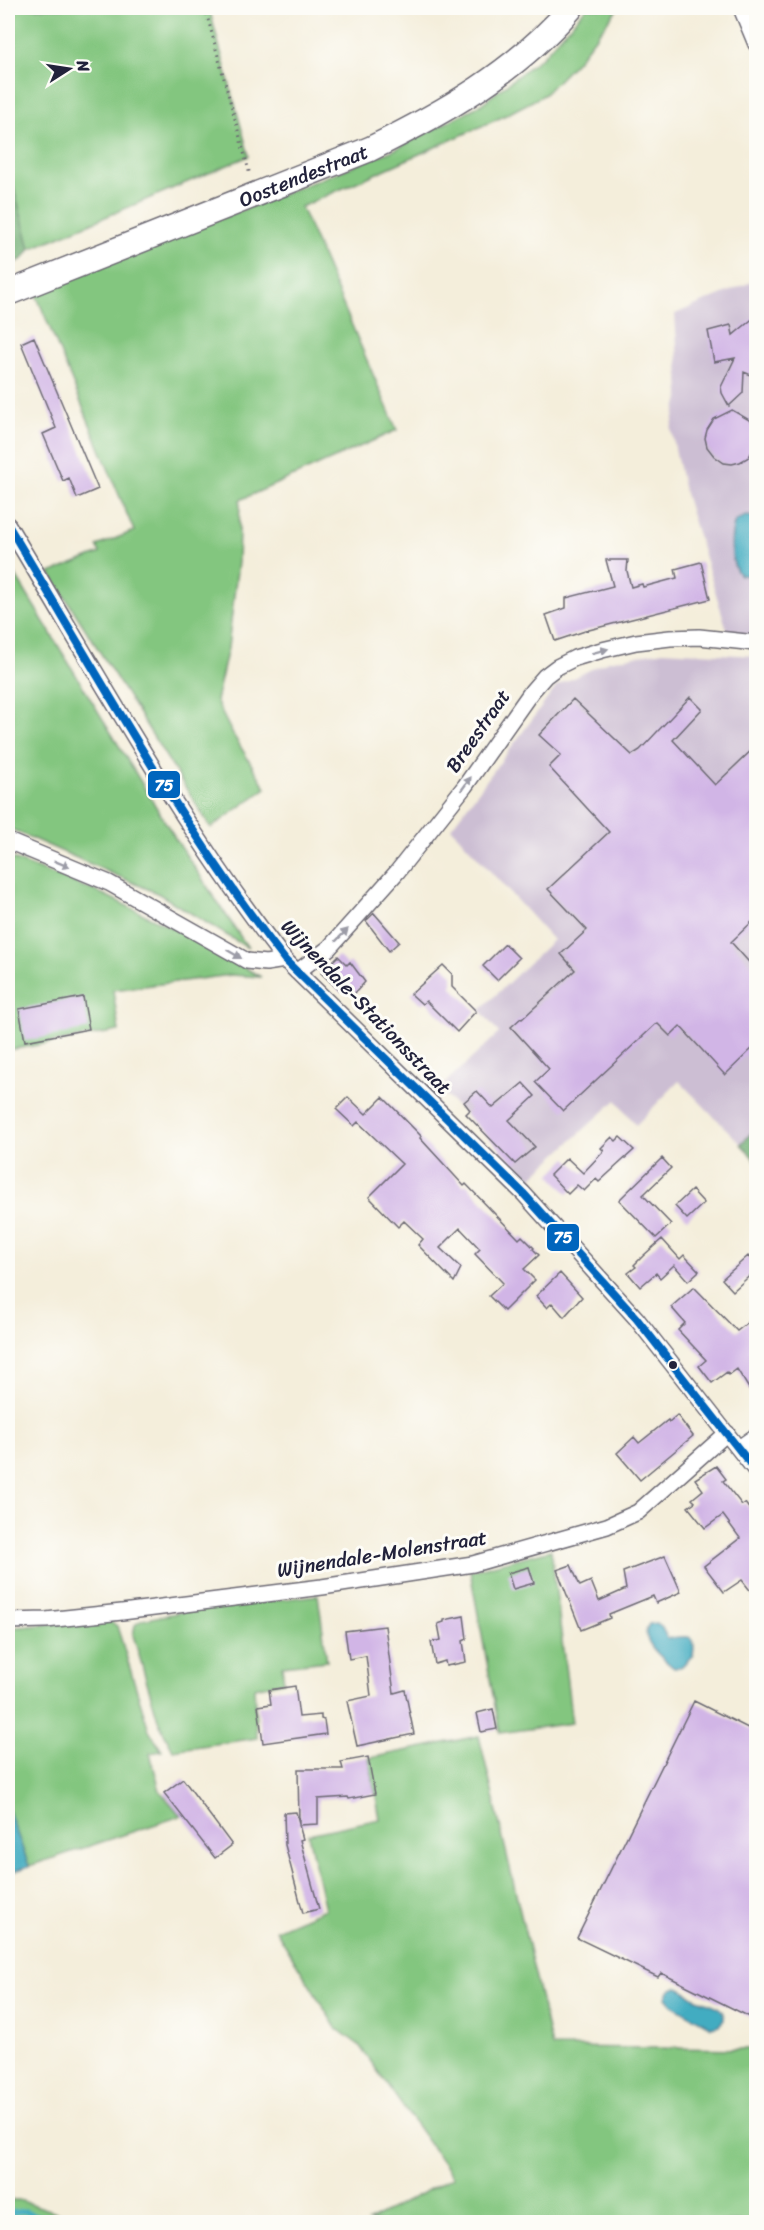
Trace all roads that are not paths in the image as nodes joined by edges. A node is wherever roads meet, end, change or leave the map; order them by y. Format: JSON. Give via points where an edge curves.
{"nodes":[{"id":1,"x":571,"y":8,"type":"edge"},
{"id":2,"x":741,"y":8,"type":"edge"},
{"id":3,"x":756,"y":44,"type":"edge"},
{"id":4,"x":8,"y":293,"type":"edge"},
{"id":5,"x":8,"y":525,"type":"edge"},
{"id":6,"x":756,"y":643,"type":"edge"},
{"id":7,"x":8,"y":841,"type":"edge"},
{"id":8,"x":285,"y":960,"type":"junction"},
{"id":9,"x":297,"y":972,"type":"junction"},
{"id":10,"x":727,"y":1433,"type":"junction"},
{"id":11,"x":756,"y":1436,"type":"edge"},
{"id":12,"x":739,"y":1448,"type":"junction"},
{"id":13,"x":756,"y":1471,"type":"edge"},
{"id":14,"x":8,"y":1622,"type":"edge"}],
"edges":[{"from":1,"to":4,"type":"main road","name":"Oostendestraat","via":[[529,51],[493,80],[421,124],[370,149]]},
{"from":2,"to":3,"type":"street"},
{"from":5,"to":8,"type":"street","name":"Wijnendale-Stationsstraat","via":[[214,861]]},
{"from":9,"to":6,"type":"street","name":"Breestraat","one_way":true,"via":[[329,948],[397,872],[465,786],[532,691],[557,667],[602,650],[659,639],[699,637]]},
{"from":7,"to":8,"type":"street","one_way":true,"via":[[109,883],[247,961]]},
{"from":8,"to":9,"type":"street","name":"Wijnendale-Stationsstraat"},
{"from":9,"to":10,"type":"street","name":"Wijnendale-Stationsstraat","via":[[523,1193],[636,1318]]},
{"from":10,"to":12,"type":"street","name":"Wijnendale-Stationsstraat"},
{"from":10,"to":14,"type":"street","name":"Wijnendale-Molenstraat","via":[[638,1512],[607,1526],[474,1564],[322,1587]]},
{"from":11,"to":12,"type":"street"},
{"from":12,"to":13,"type":"street","name":"Wijnendale-Stationsstraat"}]}
